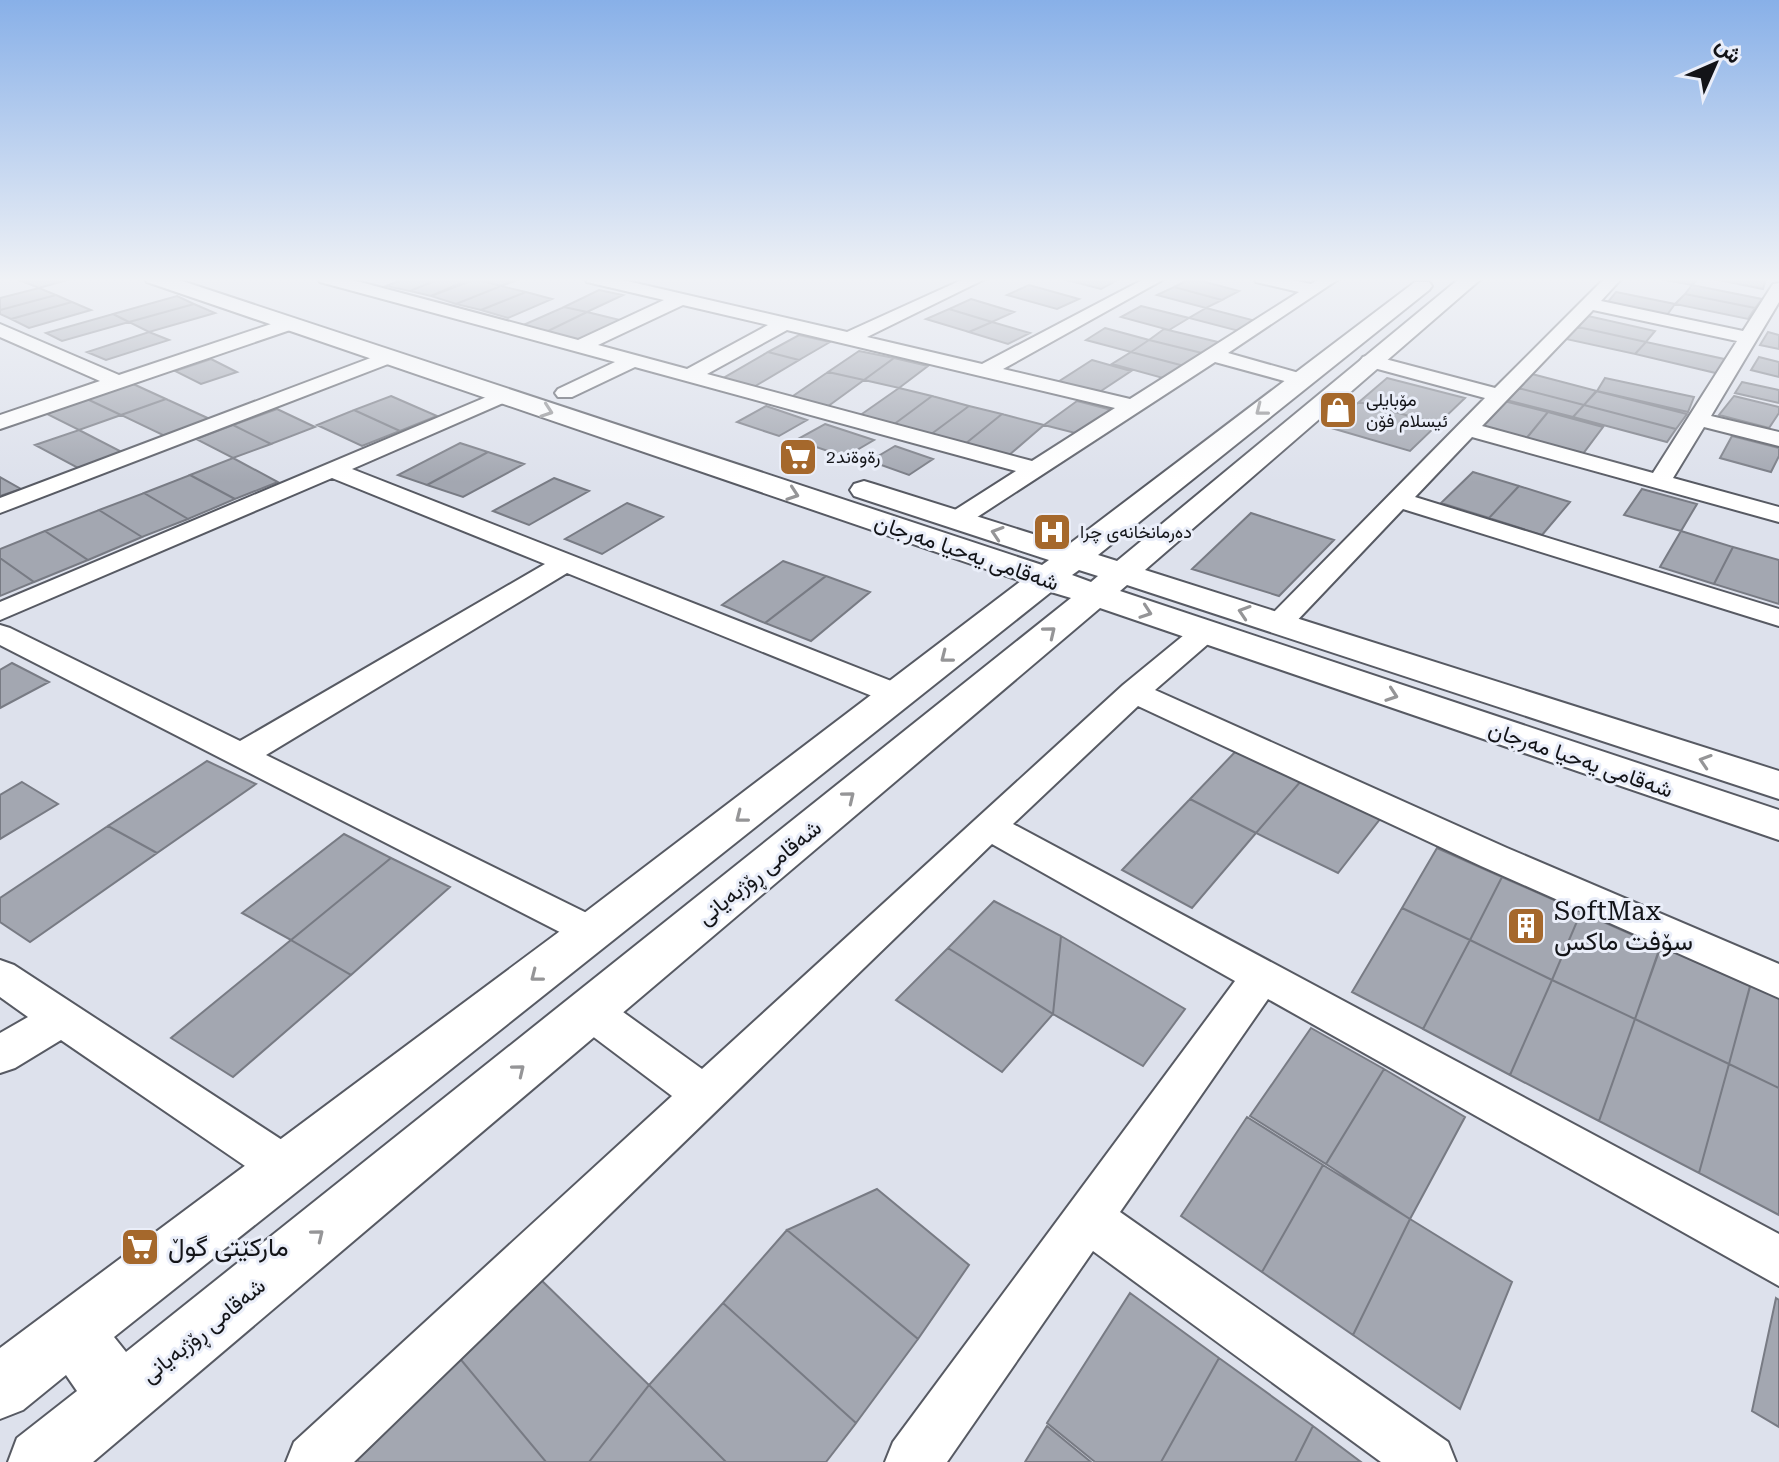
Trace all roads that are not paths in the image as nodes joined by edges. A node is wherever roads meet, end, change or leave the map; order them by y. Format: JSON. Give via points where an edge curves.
{"nodes":[{"id":1,"x":37,"y":346,"type":"edge"},
{"id":2,"x":223,"y":346,"type":"edge"},
{"id":3,"x":356,"y":346,"type":"edge"},
{"id":4,"x":422,"y":346,"type":"edge"},
{"id":5,"x":743,"y":346,"type":"edge"},
{"id":6,"x":878,"y":346,"type":"edge"},
{"id":7,"x":1031,"y":346,"type":"edge"},
{"id":8,"x":1227,"y":346,"type":"edge"},
{"id":9,"x":1348,"y":346,"type":"edge"},
{"id":10,"x":1382,"y":346,"type":"edge"},
{"id":11,"x":1548,"y":346,"type":"edge"},
{"id":12,"x":1743,"y":346,"type":"edge"},
{"id":13,"x":579,"y":347,"type":"edge"},
{"id":14,"x":1213,"y":355,"type":"junction"},
{"id":15,"x":389,"y":357,"type":"junction"},
{"id":16,"x":464,"y":360,"type":"junction"},
{"id":17,"x":633,"y":361,"type":"junction"},
{"id":18,"x":1370,"y":361,"type":"junction"},
{"id":19,"x":433,"y":372,"type":"junction"},
{"id":20,"x":983,"y":372,"type":"junction"},
{"id":21,"x":689,"y":376,"type":"junction"},
{"id":22,"x":1299,"y":379,"type":"junction"},
{"id":23,"x":118,"y":382,"type":"junction"},
{"id":24,"x":565,"y":393,"type":"junction"},
{"id":25,"x":503,"y":396,"type":"junction"},
{"id":26,"x":1500,"y":396,"type":"junction"},
{"id":27,"x":1133,"y":406,"type":"junction"},
{"id":28,"x":1697,"y":419,"type":"junction"},
{"id":29,"x":0,"y":422,"type":"edge"},
{"id":30,"x":1468,"y":429,"type":"junction"},
{"id":31,"x":1779,"y":439,"type":"edge"},
{"id":32,"x":1036,"y":469,"type":"junction"},
{"id":33,"x":333,"y":470,"type":"junction"},
{"id":34,"x":1659,"y":482,"type":"junction"},
{"id":35,"x":1399,"y":500,"type":"junction"},
{"id":36,"x":0,"y":506,"type":"edge"},
{"id":37,"x":1779,"y":515,"type":"edge"},
{"id":38,"x":956,"y":520,"type":"junction"},
{"id":39,"x":565,"y":563,"type":"junction"},
{"id":40,"x":1059,"y":568,"type":"junction"},
{"id":41,"x":1109,"y":584,"type":"junction"},
{"id":42,"x":0,"y":612,"type":"edge"},
{"id":43,"x":1779,"y":618,"type":"edge"},
{"id":44,"x":1279,"y":623,"type":"junction"},
{"id":45,"x":1205,"y":632,"type":"junction"},
{"id":46,"x":0,"y":634,"type":"edge"},
{"id":47,"x":1134,"y":692,"type":"junction"},
{"id":48,"x":898,"y":695,"type":"junction"},
{"id":49,"x":241,"y":755,"type":"junction"},
{"id":50,"x":1779,"y":785,"type":"edge"},
{"id":51,"x":1779,"y":825,"type":"edge"},
{"id":52,"x":989,"y":826,"type":"junction"},
{"id":53,"x":591,"y":933,"type":"junction"},
{"id":54,"x":0,"y":976,"type":"edge"},
{"id":55,"x":1261,"y":977,"type":"junction"},
{"id":56,"x":1779,"y":982,"type":"edge"},
{"id":57,"x":590,"y":1011,"type":"junction"},
{"id":58,"x":62,"y":1018,"type":"junction"},
{"id":59,"x":0,"y":1055,"type":"edge"},
{"id":60,"x":704,"y":1095,"type":"junction"},
{"id":61,"x":286,"y":1168,"type":"junction"},
{"id":62,"x":1088,"y":1218,"type":"junction"},
{"id":63,"x":1779,"y":1261,"type":"edge"},
{"id":64,"x":72,"y":1331,"type":"junction"},
{"id":65,"x":0,"y":1387,"type":"edge"},
{"id":66,"x":120,"y":1397,"type":"junction"},
{"id":67,"x":41,"y":1462,"type":"edge"},
{"id":68,"x":314,"y":1462,"type":"edge"},
{"id":69,"x":913,"y":1462,"type":"edge"},
{"id":70,"x":1428,"y":1462,"type":"edge"}],
"edges":[{"from":1,"to":23,"type":"street"},
{"from":2,"to":23,"type":"street"},
{"from":3,"to":15,"type":"street","name":"شەقامی یەحیا مەرجان"},
{"from":4,"to":16,"type":"street","name":"شەقامی یەحیا مەرجان"},
{"from":5,"to":21,"type":"street"},
{"from":6,"to":20,"type":"street"},
{"from":7,"to":20,"type":"street"},
{"from":8,"to":14,"type":"street"},
{"from":9,"to":22,"type":"street","name":"شەقامی ڕۆژبەیانی"},
{"from":10,"to":18,"type":"street","name":"شەقامی ڕۆژبەیانی"},
{"from":11,"to":26,"type":"street"},
{"from":12,"to":28,"type":"street"},
{"from":13,"to":17,"type":"street"},
{"from":14,"to":22,"type":"street"},
{"from":14,"to":27,"type":"street"},
{"from":15,"to":19,"type":"street","name":"شەقامی یەحیا مەرجان"},
{"from":15,"to":36,"type":"street"},
{"from":16,"to":19,"type":"street"},
{"from":16,"to":24,"type":"street","name":"شەقامی یەحیا مەرجان"},
{"from":17,"to":21,"type":"street"},
{"from":17,"to":24,"type":"street"},
{"from":18,"to":26,"type":"street"},
{"from":18,"to":41,"type":"street","name":"شەقامی ڕۆژبەیانی"},
{"from":19,"to":25,"type":"street","name":"شەقامی یەحیا مەرجان"},
{"from":20,"to":27,"type":"street"},
{"from":21,"to":32,"type":"street"},
{"from":22,"to":40,"type":"street","name":"شەقامی ڕۆژبەیانی","one_way":true},
{"from":23,"to":29,"type":"street"},
{"from":24,"to":38,"type":"street","name":"شەقامی یەحیا مەرجان"},
{"from":25,"to":33,"type":"street"},
{"from":25,"to":40,"type":"street","name":"شەقامی یەحیا مەرجان","one_way":true},
{"from":26,"to":30,"type":"street"},
{"from":27,"to":32,"type":"street"},
{"from":28,"to":31,"type":"street"},
{"from":28,"to":34,"type":"street"},
{"from":30,"to":34,"type":"street"},
{"from":30,"to":35,"type":"street"},
{"from":32,"to":38,"type":"street"},
{"from":33,"to":39,"type":"street"},
{"from":33,"to":42,"type":"street"},
{"from":34,"to":37,"type":"street"},
{"from":35,"to":43,"type":"street"},
{"from":35,"to":44,"type":"street"},
{"from":40,"to":38,"type":"street","name":"شەقامی یەحیا مەرجان","one_way":true},
{"from":39,"to":48,"type":"street"},
{"from":39,"to":49,"type":"street"},
{"from":40,"to":41,"type":"street","name":"شەقامی یەحیا مەرجان"},
{"from":40,"to":48,"type":"street","name":"شەقامی ڕۆژبەیانی","one_way":true},
{"from":44,"to":41,"type":"street","name":"شەقامی یەحیا مەرجان","one_way":true},
{"from":41,"to":45,"type":"street","name":"شەقامی یەحیا مەرجان","one_way":true},
{"from":57,"to":41,"type":"street","name":"شەقامی ڕۆژبەیانی","one_way":true},
{"from":50,"to":44,"type":"street","name":"شەقامی یەحیا مەرجان","one_way":true},
{"from":45,"to":47,"type":"street"},
{"from":45,"to":51,"type":"street","name":"شەقامی یەحیا مەرجان","one_way":true},
{"from":46,"to":49,"type":"street"},
{"from":47,"to":52,"type":"street"},
{"from":47,"to":56,"type":"street"},
{"from":48,"to":53,"type":"street","name":"شەقامی ڕۆژبەیانی","one_way":true},
{"from":49,"to":53,"type":"street"},
{"from":52,"to":55,"type":"street"},
{"from":52,"to":60,"type":"street"},
{"from":53,"to":61,"type":"street","name":"شەقامی ڕۆژبەیانی","one_way":true},
{"from":54,"to":58,"type":"street"},
{"from":55,"to":62,"type":"street"},
{"from":55,"to":63,"type":"street"},
{"from":57,"to":60,"type":"street"},
{"from":66,"to":57,"type":"street","name":"شەقامی ڕۆژبەیانی","one_way":true},
{"from":58,"to":59,"type":"street"},
{"from":58,"to":61,"type":"street"},
{"from":60,"to":68,"type":"street"},
{"from":61,"to":64,"type":"street","name":"شەقامی ڕۆژبەیانی"},
{"from":62,"to":69,"type":"street"},
{"from":62,"to":70,"type":"street"},
{"from":64,"to":65,"type":"street","name":"شەقامی ڕۆژبەیانی"},
{"from":64,"to":66,"type":"street"},
{"from":66,"to":67,"type":"street","name":"شەقامی ڕۆژبەیانی"}]}
